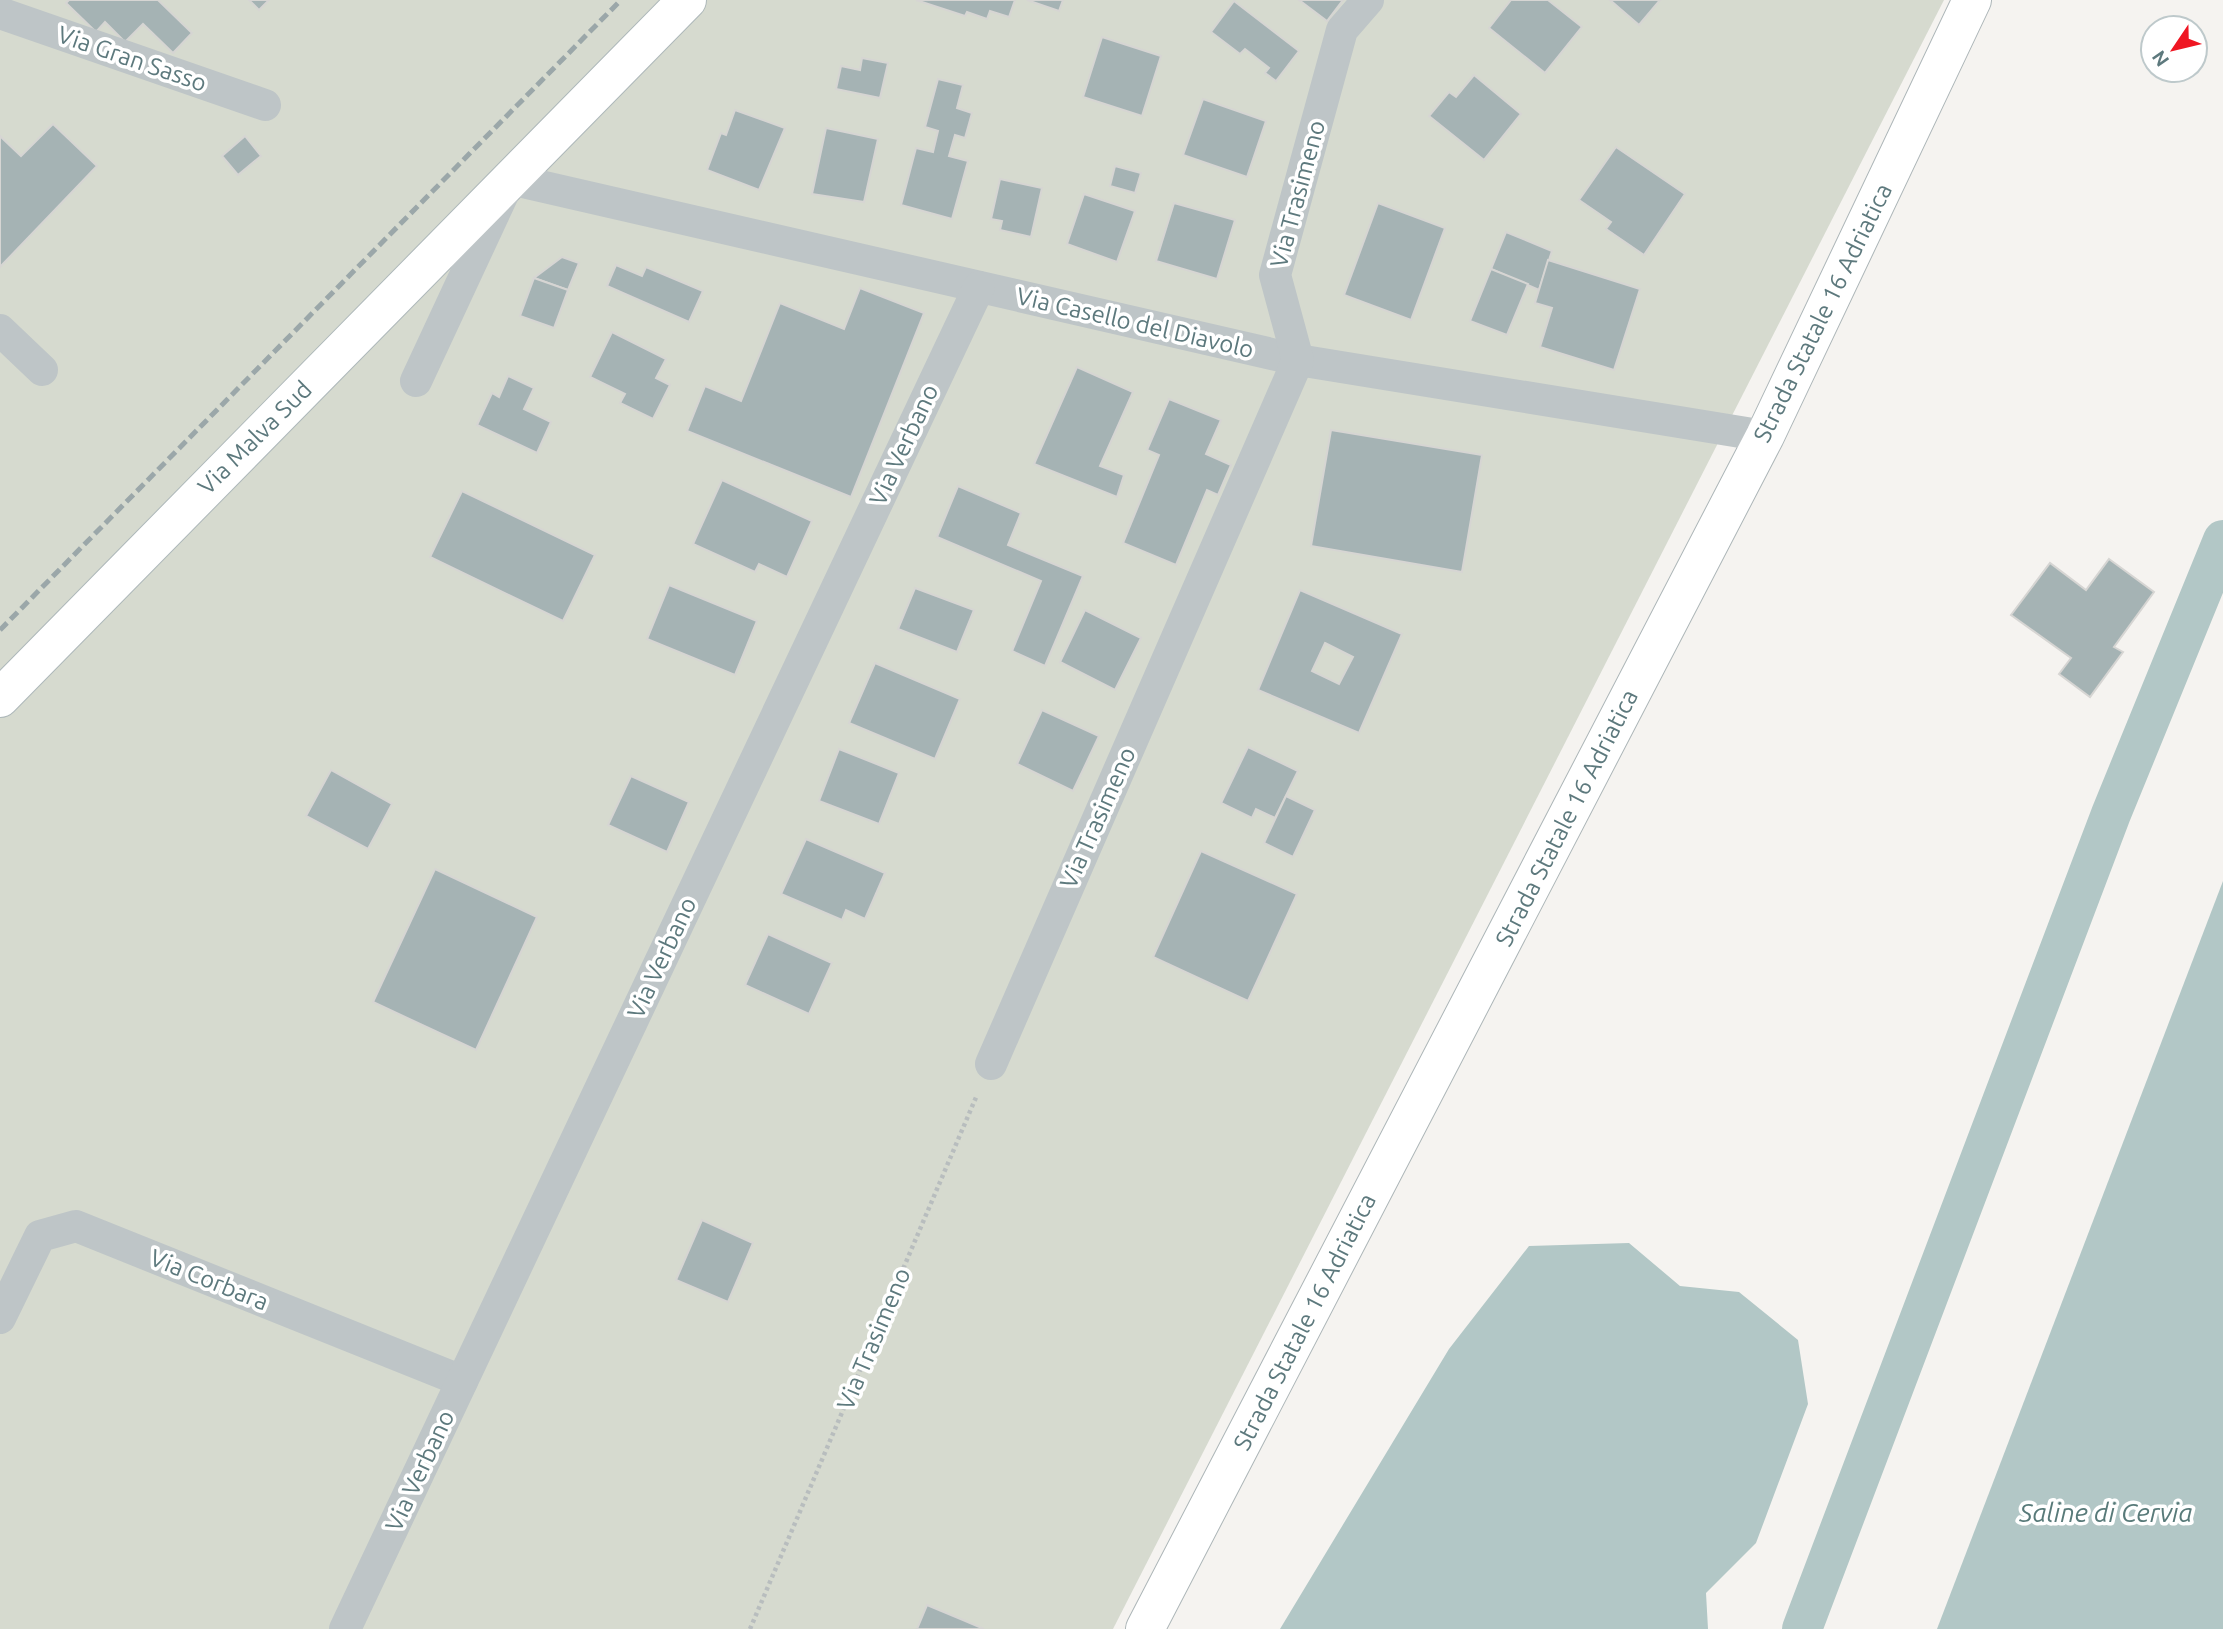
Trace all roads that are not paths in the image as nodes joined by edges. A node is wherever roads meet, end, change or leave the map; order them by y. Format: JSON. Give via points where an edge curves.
{"nodes":[{"id":1,"x":687,"y":0,"type":"edge"},
{"id":2,"x":1368,"y":0,"type":"edge"},
{"id":3,"x":1972,"y":0,"type":"edge"},
{"id":4,"x":0,"y":13,"type":"edge"},
{"id":5,"x":265,"y":105,"type":"dead end"},
{"id":6,"x":510,"y":179,"type":"junction"},
{"id":7,"x":979,"y":287,"type":"junction"},
{"id":8,"x":0,"y":330,"type":"edge"},
{"id":9,"x":1298,"y":360,"type":"junction"},
{"id":10,"x":42,"y":370,"type":"dead end"},
{"id":11,"x":416,"y":381,"type":"dead end"},
{"id":12,"x":1765,"y":436,"type":"junction"},
{"id":13,"x":0,"y":698,"type":"edge"},
{"id":14,"x":991,"y":1063,"type":"road end"},
{"id":15,"x":0,"y":1318,"type":"edge"},
{"id":16,"x":462,"y":1381,"type":"junction"},
{"id":17,"x":345,"y":1629,"type":"edge"},
{"id":18,"x":1145,"y":1629,"type":"edge"}],
"edges":[{"from":1,"to":6,"type":"main road","name":"Via Malva Sud"},
{"from":2,"to":9,"type":"street","name":"Via Trasimeno","via":[[1342,30],[1275,275]]},
{"from":3,"to":12,"type":"main road","name":"Strada Statale 16 Adriatica"},
{"from":4,"to":5,"type":"street","name":"Via Gran Sasso"},
{"from":6,"to":7,"type":"street","name":"Via Casello del Diavolo"},
{"from":6,"to":11,"type":"street","name":"Via Malva Sud"},
{"from":6,"to":13,"type":"main road","name":"Via Malva Sud"},
{"from":7,"to":9,"type":"street","name":"Via Casello del Diavolo"},
{"from":7,"to":16,"type":"street","name":"Via Verbano"},
{"from":8,"to":10,"type":"street"},
{"from":9,"to":12,"type":"street","name":"Via Casello del Diavolo"},
{"from":9,"to":14,"type":"street","name":"Via Trasimeno"},
{"from":12,"to":18,"type":"main road","name":"Strada Statale 16 Adriatica"},
{"from":15,"to":16,"type":"street","name":"Via Corbara","via":[[40,1236],[76,1226]]},
{"from":16,"to":17,"type":"street","name":"Via Verbano"}]}
